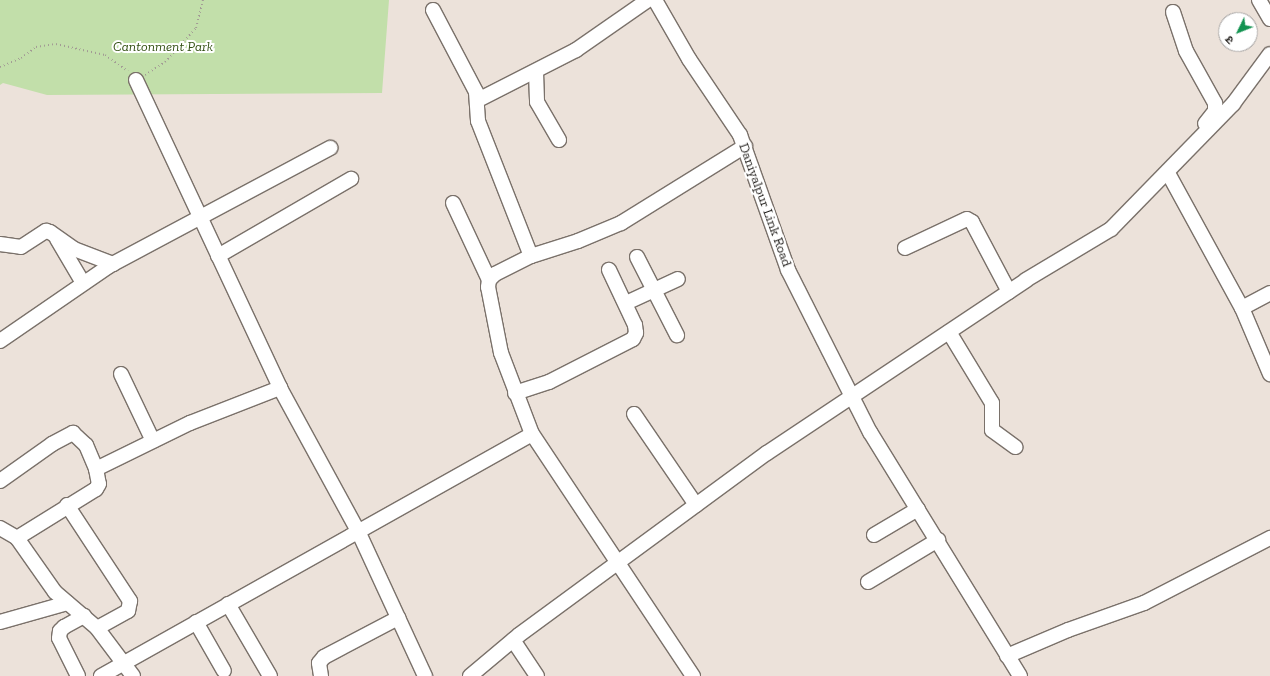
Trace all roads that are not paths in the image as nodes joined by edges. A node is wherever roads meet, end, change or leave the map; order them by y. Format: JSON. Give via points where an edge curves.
{"nodes":[{"id":1,"x":648,"y":0,"type":"edge"},
{"id":2,"x":655,"y":0,"type":"edge"},
{"id":3,"x":1259,"y":0,"type":"edge"},
{"id":4,"x":433,"y":10,"type":"dead end"},
{"id":5,"x":1173,"y":12,"type":"dead end"},
{"id":6,"x":1270,"y":19,"type":"edge"},
{"id":7,"x":1270,"y":54,"type":"edge"},
{"id":8,"x":536,"y":72,"type":"junction"},
{"id":9,"x":136,"y":80,"type":"road end"},
{"id":10,"x":478,"y":100,"type":"junction"},
{"id":11,"x":559,"y":140,"type":"dead end"},
{"id":12,"x":1194,"y":145,"type":"junction"},
{"id":13,"x":745,"y":146,"type":"junction"},
{"id":14,"x":330,"y":148,"type":"dead end"},
{"id":15,"x":1168,"y":173,"type":"junction"},
{"id":16,"x":351,"y":179,"type":"dead end"},
{"id":17,"x":453,"y":203,"type":"dead end"},
{"id":18,"x":200,"y":219,"type":"junction"},
{"id":19,"x":54,"y":233,"type":"junction"},
{"id":20,"x":0,"y":244,"type":"edge"},
{"id":21,"x":904,"y":248,"type":"dead end"},
{"id":22,"x":218,"y":256,"type":"junction"},
{"id":23,"x":530,"y":256,"type":"junction"},
{"id":24,"x":637,"y":257,"type":"dead end"},
{"id":25,"x":113,"y":264,"type":"junction"},
{"id":26,"x":609,"y":270,"type":"dead end"},
{"id":27,"x":678,"y":279,"type":"dead end"},
{"id":28,"x":489,"y":280,"type":"junction"},
{"id":29,"x":83,"y":283,"type":"junction"},
{"id":30,"x":654,"y":290,"type":"junction"},
{"id":31,"x":1009,"y":292,"type":"junction"},
{"id":32,"x":1270,"y":293,"type":"edge"},
{"id":33,"x":626,"y":303,"type":"junction"},
{"id":34,"x":1242,"y":308,"type":"junction"},
{"id":35,"x":949,"y":332,"type":"junction"},
{"id":36,"x":677,"y":334,"type":"dead end"},
{"id":37,"x":0,"y":341,"type":"edge"},
{"id":38,"x":121,"y":374,"type":"dead end"},
{"id":39,"x":1270,"y":374,"type":"edge"},
{"id":40,"x":280,"y":388,"type":"junction"},
{"id":41,"x":515,"y":393,"type":"junction"},
{"id":42,"x":852,"y":395,"type":"junction"},
{"id":43,"x":634,"y":414,"type":"dead end"},
{"id":44,"x":532,"y":434,"type":"junction"},
{"id":45,"x":153,"y":441,"type":"junction"},
{"id":46,"x":1015,"y":447,"type":"dead end"},
{"id":47,"x":96,"y":469,"type":"junction"},
{"id":48,"x":0,"y":481,"type":"edge"},
{"id":49,"x":67,"y":505,"type":"junction"},
{"id":50,"x":696,"y":505,"type":"junction"},
{"id":51,"x":918,"y":509,"type":"junction"},
{"id":52,"x":0,"y":528,"type":"edge"},
{"id":53,"x":358,"y":531,"type":"junction"},
{"id":54,"x":874,"y":535,"type":"dead end"},
{"id":55,"x":17,"y":538,"type":"junction"},
{"id":56,"x":1270,"y":538,"type":"edge"},
{"id":57,"x":938,"y":540,"type":"junction"},
{"id":58,"x":619,"y":561,"type":"junction"},
{"id":59,"x":868,"y":582,"type":"dead end"},
{"id":60,"x":67,"y":603,"type":"junction"},
{"id":61,"x":228,"y":604,"type":"junction"},
{"id":62,"x":84,"y":616,"type":"junction"},
{"id":63,"x":398,"y":618,"type":"junction"},
{"id":64,"x":0,"y":622,"type":"edge"},
{"id":65,"x":196,"y":622,"type":"junction"},
{"id":66,"x":97,"y":628,"type":"junction"},
{"id":67,"x":513,"y":640,"type":"junction"},
{"id":68,"x":1007,"y":656,"type":"junction"},
{"id":69,"x":125,"y":662,"type":"junction"},
{"id":70,"x":224,"y":671,"type":"dead end"},
{"id":71,"x":78,"y":676,"type":"edge"},
{"id":72,"x":101,"y":676,"type":"edge"},
{"id":73,"x":133,"y":676,"type":"edge"},
{"id":74,"x":270,"y":676,"type":"edge"},
{"id":75,"x":321,"y":676,"type":"edge"},
{"id":76,"x":425,"y":676,"type":"edge"},
{"id":77,"x":470,"y":676,"type":"edge"},
{"id":78,"x":536,"y":676,"type":"edge"},
{"id":79,"x":693,"y":676,"type":"edge"},
{"id":80,"x":1020,"y":676,"type":"edge"}],
"edges":[{"from":1,"to":8,"type":"street","via":[[576,50]]},
{"from":2,"to":13,"type":"street","name":"Daniyalpur Link Road","via":[[689,59]]},
{"from":3,"to":6,"type":"street"},
{"from":4,"to":10,"type":"street"},
{"from":5,"to":12,"type":"street","via":[[1188,55],[1216,107]]},
{"from":7,"to":12,"type":"street","via":[[1234,104]]},
{"from":8,"to":10,"type":"street"},
{"from":8,"to":11,"type":"street","via":[[537,102]]},
{"from":9,"to":18,"type":"street"},
{"from":10,"to":23,"type":"street","via":[[478,121]]},
{"from":12,"to":15,"type":"street"},
{"from":13,"to":23,"type":"street","via":[[621,223],[578,241]]},
{"from":13,"to":42,"type":"street","name":"Daniyalpur Link Road","via":[[788,270]]},
{"from":14,"to":18,"type":"street"},
{"from":15,"to":31,"type":"street","via":[[1111,229]]},
{"from":15,"to":34,"type":"street"},
{"from":16,"to":22,"type":"street"},
{"from":17,"to":28,"type":"street"},
{"from":18,"to":22,"type":"street"},
{"from":18,"to":25,"type":"street"},
{"from":19,"to":20,"type":"street","via":[[46,231],[21,247]]},
{"from":19,"to":25,"type":"street","via":[[74,249]]},
{"from":19,"to":29,"type":"street"},
{"from":21,"to":31,"type":"street","via":[[967,219],[972,222]]},
{"from":22,"to":40,"type":"street"},
{"from":23,"to":28,"type":"street","via":[[495,274]]},
{"from":24,"to":30,"type":"street"},
{"from":25,"to":29,"type":"street"},
{"from":26,"to":33,"type":"street"},
{"from":27,"to":30,"type":"street"},
{"from":28,"to":41,"type":"street","via":[[496,331]]},
{"from":29,"to":37,"type":"street","via":[[24,327]]},
{"from":30,"to":33,"type":"street"},
{"from":30,"to":36,"type":"street"},
{"from":31,"to":35,"type":"street"},
{"from":32,"to":34,"type":"street"},
{"from":33,"to":41,"type":"street","via":[[635,325],[636,333],[633,340],[549,382]]},
{"from":34,"to":39,"type":"street"},
{"from":35,"to":42,"type":"street"},
{"from":35,"to":46,"type":"street","via":[[992,403],[992,430]]},
{"from":38,"to":45,"type":"street"},
{"from":40,"to":45,"type":"street","via":[[190,423]]},
{"from":40,"to":53,"type":"street"},
{"from":41,"to":44,"type":"street"},
{"from":42,"to":50,"type":"street"},
{"from":42,"to":51,"type":"street","name":"Daniyalpur Link Road","via":[[870,432]]},
{"from":43,"to":50,"type":"street"},
{"from":44,"to":53,"type":"street"},
{"from":44,"to":58,"type":"street"},
{"from":45,"to":47,"type":"street"},
{"from":47,"to":48,"type":"street","via":[[86,445],[74,433],[52,444]]},
{"from":47,"to":49,"type":"street","via":[[99,484],[96,489]]},
{"from":49,"to":55,"type":"street"},
{"from":49,"to":66,"type":"street","via":[[130,602],[128,611]]},
{"from":50,"to":58,"type":"street"},
{"from":51,"to":54,"type":"street"},
{"from":51,"to":57,"type":"street","name":"Daniyalpur Link Road"},
{"from":52,"to":55,"type":"street"},
{"from":53,"to":61,"type":"street"},
{"from":53,"to":63,"type":"street"},
{"from":55,"to":60,"type":"street","via":[[56,592]]},
{"from":56,"to":68,"type":"street","via":[[1144,603],[1068,630]]},
{"from":57,"to":59,"type":"street"},
{"from":57,"to":68,"type":"street","name":"Daniyalpur Link Road"},
{"from":58,"to":67,"type":"street"},
{"from":58,"to":79,"type":"street"},
{"from":60,"to":62,"type":"street"},
{"from":60,"to":64,"type":"street"},
{"from":61,"to":65,"type":"street"},
{"from":61,"to":74,"type":"street"},
{"from":62,"to":66,"type":"street"},
{"from":62,"to":71,"type":"street","via":[[64,627],[59,638]]},
{"from":63,"to":75,"type":"street","via":[[324,657],[319,663]]},
{"from":63,"to":76,"type":"street"},
{"from":65,"to":69,"type":"street"},
{"from":65,"to":70,"type":"street"},
{"from":66,"to":69,"type":"street"},
{"from":67,"to":77,"type":"street"},
{"from":67,"to":78,"type":"street"},
{"from":68,"to":80,"type":"street","name":"Daniyalpur Link Road"},
{"from":69,"to":72,"type":"street"},
{"from":69,"to":73,"type":"street"}]}
